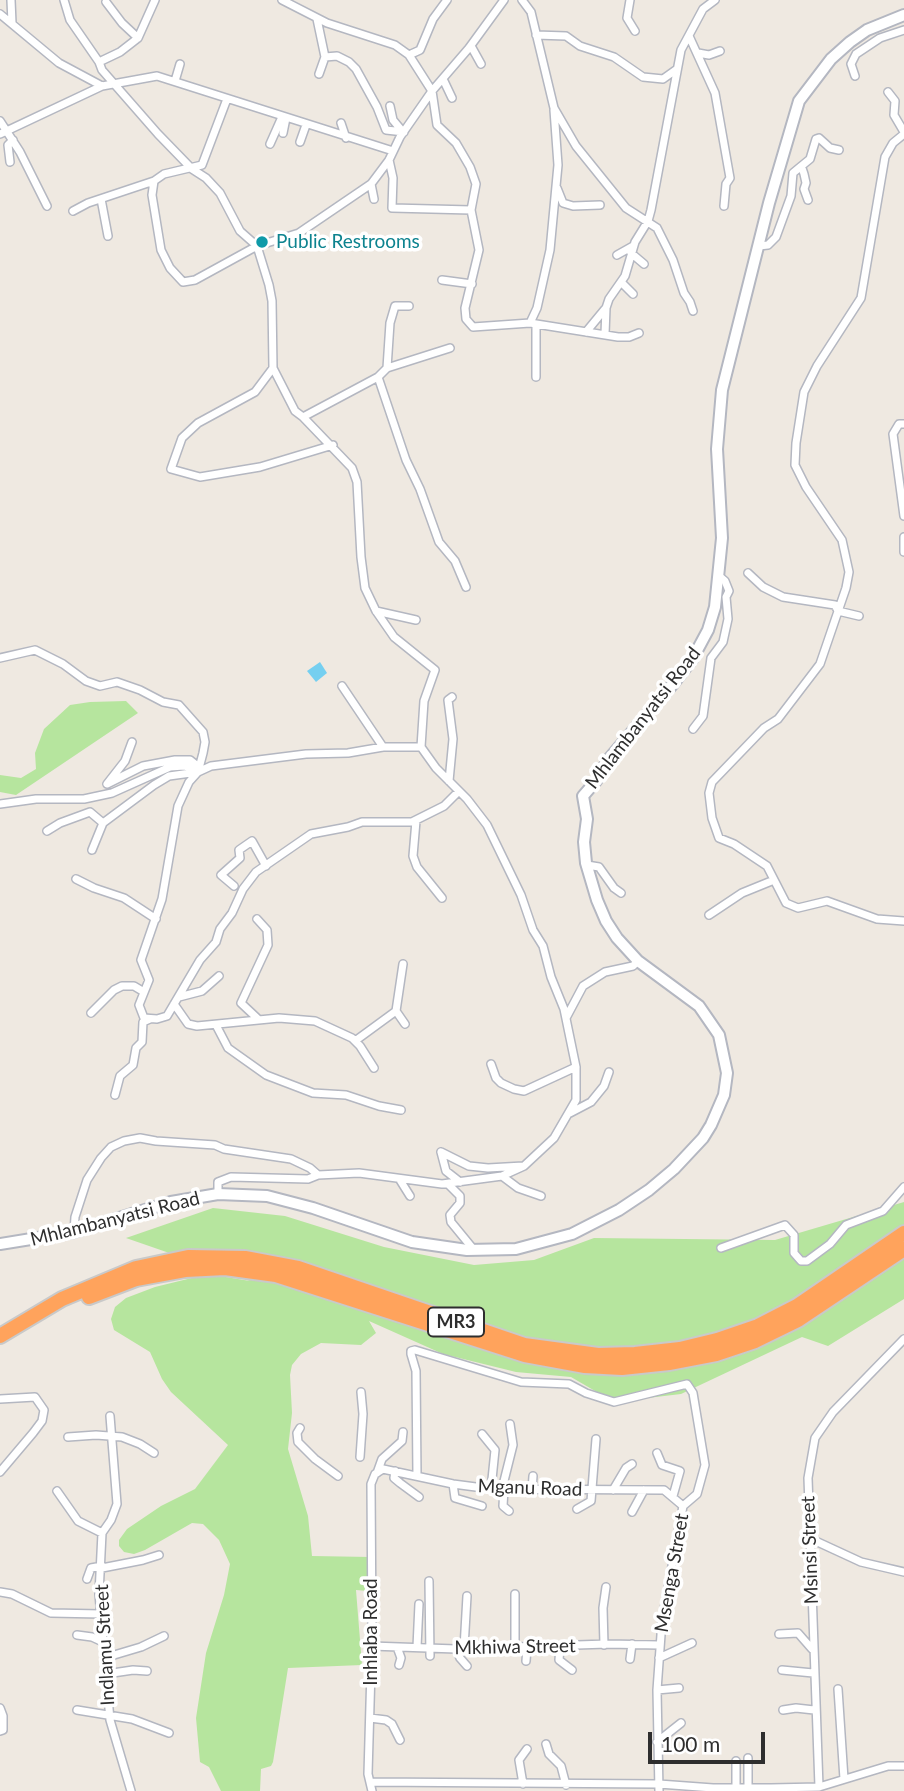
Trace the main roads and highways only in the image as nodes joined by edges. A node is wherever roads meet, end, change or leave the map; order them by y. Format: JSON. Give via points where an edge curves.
{"nodes":[{"id":1,"x":904,"y":15,"type":"edge"},
{"id":2,"x":904,"y":1233,"type":"edge"},
{"id":3,"x":0,"y":1244,"type":"edge"},
{"id":4,"x":904,"y":1249,"type":"edge"},
{"id":5,"x":0,"y":1335,"type":"edge"},
{"id":6,"x":0,"y":1346,"type":"edge"}],
"edges":[{"from":1,"to":3,"type":"main road","name":"Mhlambanyatsi Road","via":[[850,42],[799,102],[722,390],[718,484],[722,538],[708,630],[693,657],[583,796],[587,865],[606,921],[638,961],[699,1006],[719,1035],[727,1073],[724,1096],[693,1150],[649,1190],[596,1223],[516,1249],[474,1250],[412,1242],[267,1196],[218,1194],[171,1202],[74,1232]]},
{"from":2,"to":5,"type":"highway","number":"MR3","via":[[797,1306],[758,1326],[680,1349],[598,1355],[524,1345],[298,1268],[245,1258],[188,1257],[136,1268],[62,1299]]},
{"from":4,"to":6,"type":"highway","number":"MR3","via":[[798,1320],[755,1341],[716,1354],[634,1367],[585,1366],[525,1355],[276,1275],[225,1268],[185,1270],[97,1293]]}]}
